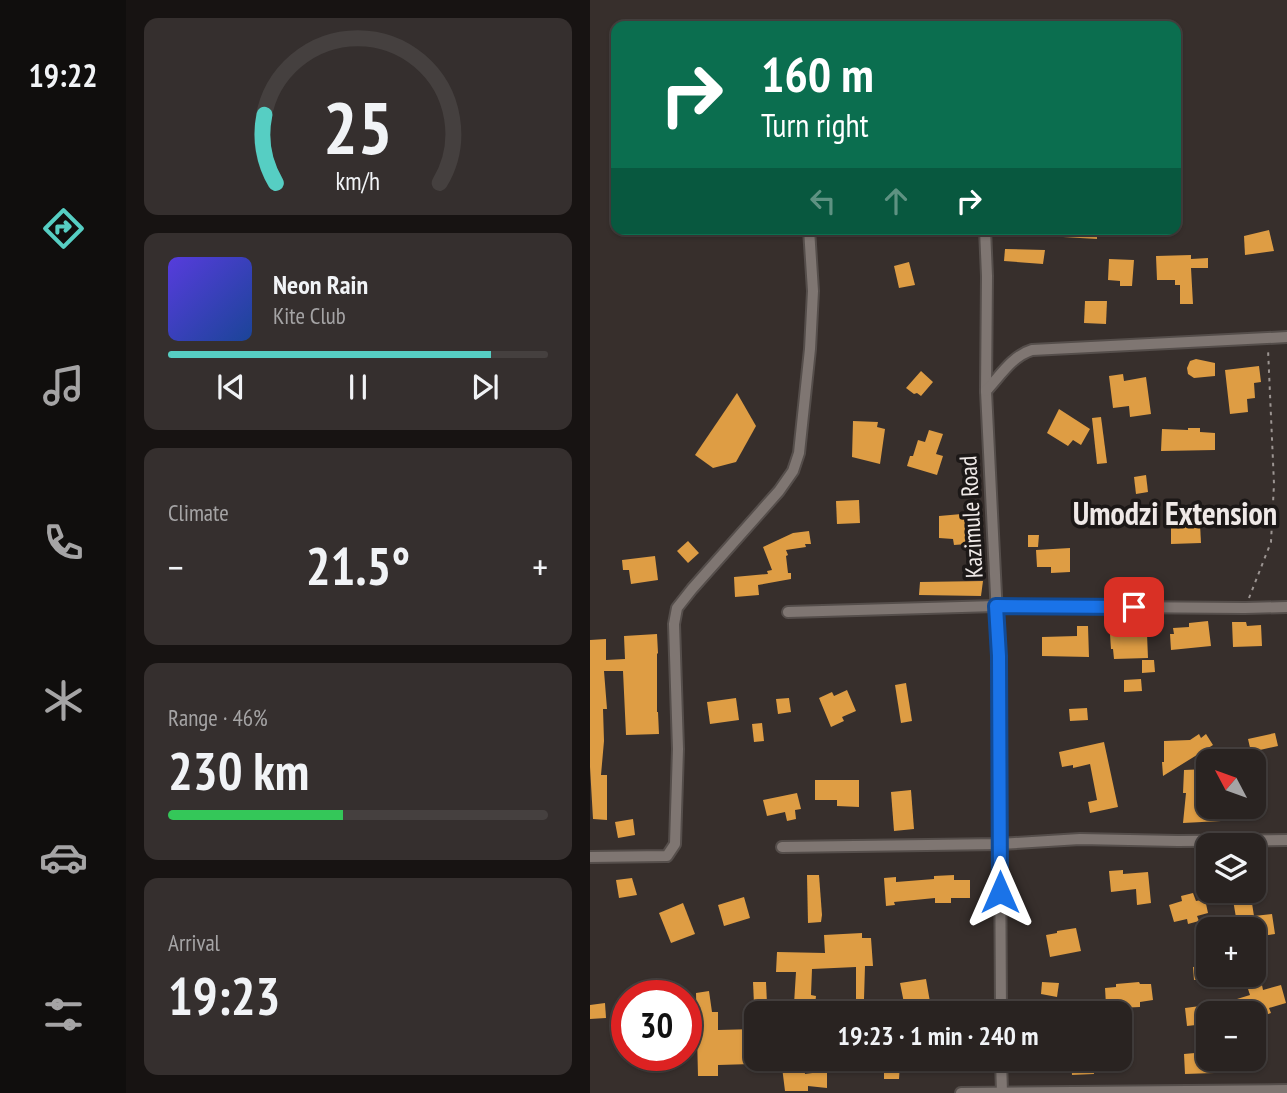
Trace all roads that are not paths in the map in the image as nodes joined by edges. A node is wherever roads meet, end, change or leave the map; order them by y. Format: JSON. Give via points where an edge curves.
{"nodes":[{"id":1,"x":809,"y":235,"type":"edge"},
{"id":2,"x":985,"y":235,"type":"edge"},
{"id":3,"x":1287,"y":337,"type":"edge"},
{"id":4,"x":986,"y":391,"type":"junction"},
{"id":5,"x":996,"y":606,"type":"junction"},
{"id":6,"x":1287,"y":607,"type":"edge"},
{"id":7,"x":788,"y":612,"type":"dead end"},
{"id":8,"x":1287,"y":840,"type":"edge"},
{"id":9,"x":1000,"y":844,"type":"junction"},
{"id":10,"x":782,"y":847,"type":"dead end"},
{"id":11,"x":590,"y":857,"type":"edge"},
{"id":12,"x":1001,"y":1001,"type":"edge"},
{"id":13,"x":1001,"y":1071,"type":"edge"},
{"id":14,"x":1287,"y":1090,"type":"edge"},
{"id":15,"x":1002,"y":1092,"type":"edge"},
{"id":16,"x":961,"y":1093,"type":"edge"}],
"edges":[{"from":1,"to":11,"type":"street","via":[[813,291],[799,453],[779,491],[692,589],[675,616],[675,844],[667,856]]},
{"from":2,"to":4,"type":"street","name":"Kazimule Road"},
{"from":3,"to":4,"type":"street","via":[[1032,350],[1012,361]]},
{"from":4,"to":5,"type":"street","name":"Kazimule Road"},
{"from":5,"to":6,"type":"street"},
{"from":5,"to":7,"type":"street"},
{"from":5,"to":9,"type":"street","name":"Kazimule Road"},
{"from":8,"to":9,"type":"street","via":[[1080,838]]},
{"from":9,"to":10,"type":"street"},
{"from":9,"to":12,"type":"street","name":"Kazimule Road"},
{"from":13,"to":15,"type":"street"},
{"from":14,"to":15,"type":"street"},
{"from":15,"to":16,"type":"street"}]}
